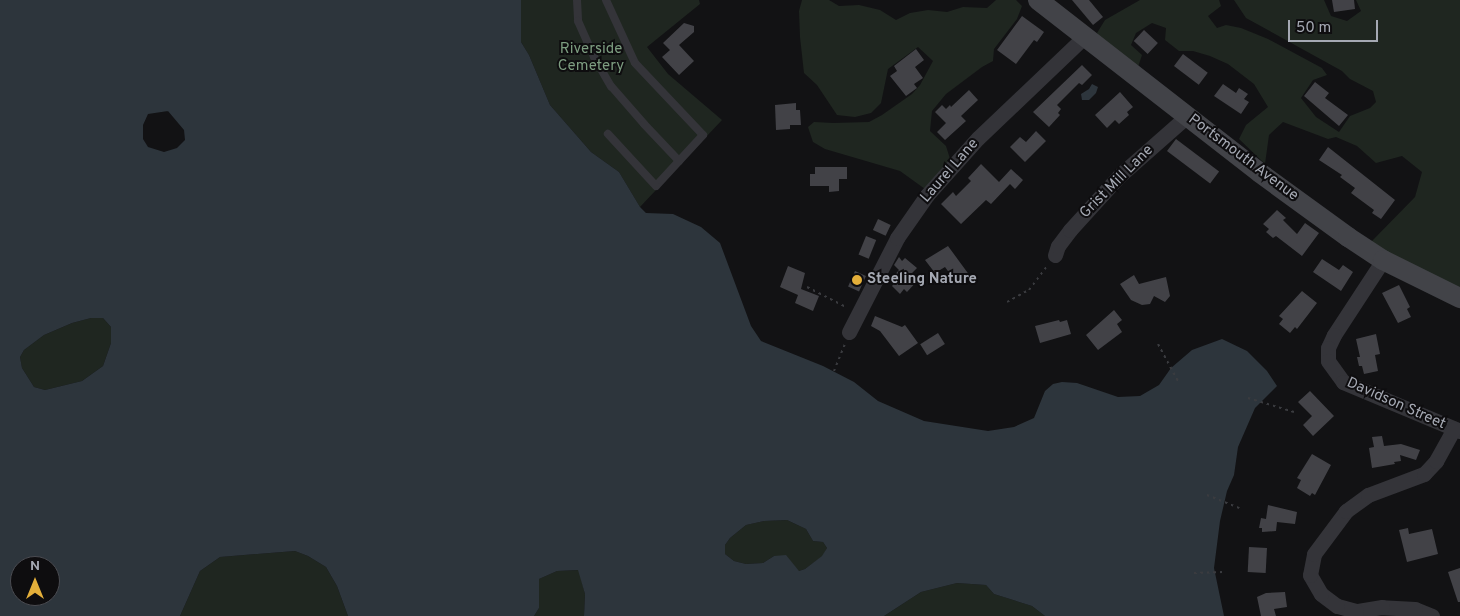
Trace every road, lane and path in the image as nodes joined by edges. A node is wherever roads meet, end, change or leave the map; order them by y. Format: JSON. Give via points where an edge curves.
{"nodes":[{"id":1,"x":577,"y":0,"type":"edge"},
{"id":2,"x":606,"y":0,"type":"edge"},
{"id":3,"x":1038,"y":0,"type":"edge"},
{"id":4,"x":1085,"y":36,"type":"junction"},
{"id":5,"x":1187,"y":116,"type":"junction"},
{"id":6,"x":608,"y":134,"type":"dead end"},
{"id":7,"x":679,"y":161,"type":"junction"},
{"id":8,"x":1055,"y":255,"type":"joint"},
{"id":9,"x":1383,"y":260,"type":"junction"},
{"id":10,"x":807,"y":287,"type":"dead end"},
{"id":11,"x":1460,"y":298,"type":"edge"},
{"id":12,"x":1007,"y":302,"type":"dead end"},
{"id":13,"x":859,"y":314,"type":"junction"},
{"id":14,"x":849,"y":332,"type":"joint"},
{"id":15,"x":1158,"y":344,"type":"dead end"},
{"id":16,"x":834,"y":371,"type":"dead end"},
{"id":17,"x":1178,"y":383,"type":"dead end"},
{"id":18,"x":1248,"y":398,"type":"dead end"},
{"id":19,"x":1294,"y":412,"type":"dead end"},
{"id":20,"x":1457,"y":430,"type":"edge"},
{"id":21,"x":1207,"y":495,"type":"dead end"},
{"id":22,"x":1240,"y":508,"type":"dead end"},
{"id":23,"x":1223,"y":572,"type":"dead end"},
{"id":24,"x":1194,"y":573,"type":"dead end"},
{"id":25,"x":1432,"y":616,"type":"edge"}],
"edges":[{"from":1,"to":7,"type":"lane","via":[[578,21],[611,86]]},
{"from":2,"to":7,"type":"lane","via":[[635,63],[703,135]]},
{"from":3,"to":4,"type":"main road","name":"Portsmouth Avenue"},
{"from":4,"to":5,"type":"main road","name":"Portsmouth Avenue"},
{"from":4,"to":13,"type":"street","name":"Laurel Lane","via":[[978,138],[927,195],[897,238]]},
{"from":5,"to":8,"type":"street","name":"Grist Mill Lane","via":[[1119,176],[1070,230]]},
{"from":5,"to":9,"type":"main road","name":"Portsmouth Avenue","via":[[1260,173]]},
{"from":6,"to":7,"type":"lane","via":[[656,186]]},
{"from":8,"to":12,"type":"path","via":[[1028,290]]},
{"from":9,"to":11,"type":"main road","name":"Portsmouth Avenue"},
{"from":9,"to":20,"type":"street","name":"Davidson Street","via":[[1334,335],[1328,361],[1343,382]]},
{"from":10,"to":13,"type":"path"},
{"from":13,"to":14,"type":"street","name":"Laurel Lane"},
{"from":14,"to":16,"type":"path"},
{"from":15,"to":17,"type":"path"},
{"from":18,"to":19,"type":"path"},
{"from":20,"to":25,"type":"street","via":[[1424,474],[1368,494],[1346,511],[1314,554],[1310,575],[1321,594],[1337,606],[1356,611],[1415,609]]},
{"from":21,"to":22,"type":"path"},
{"from":23,"to":24,"type":"path"}]}
